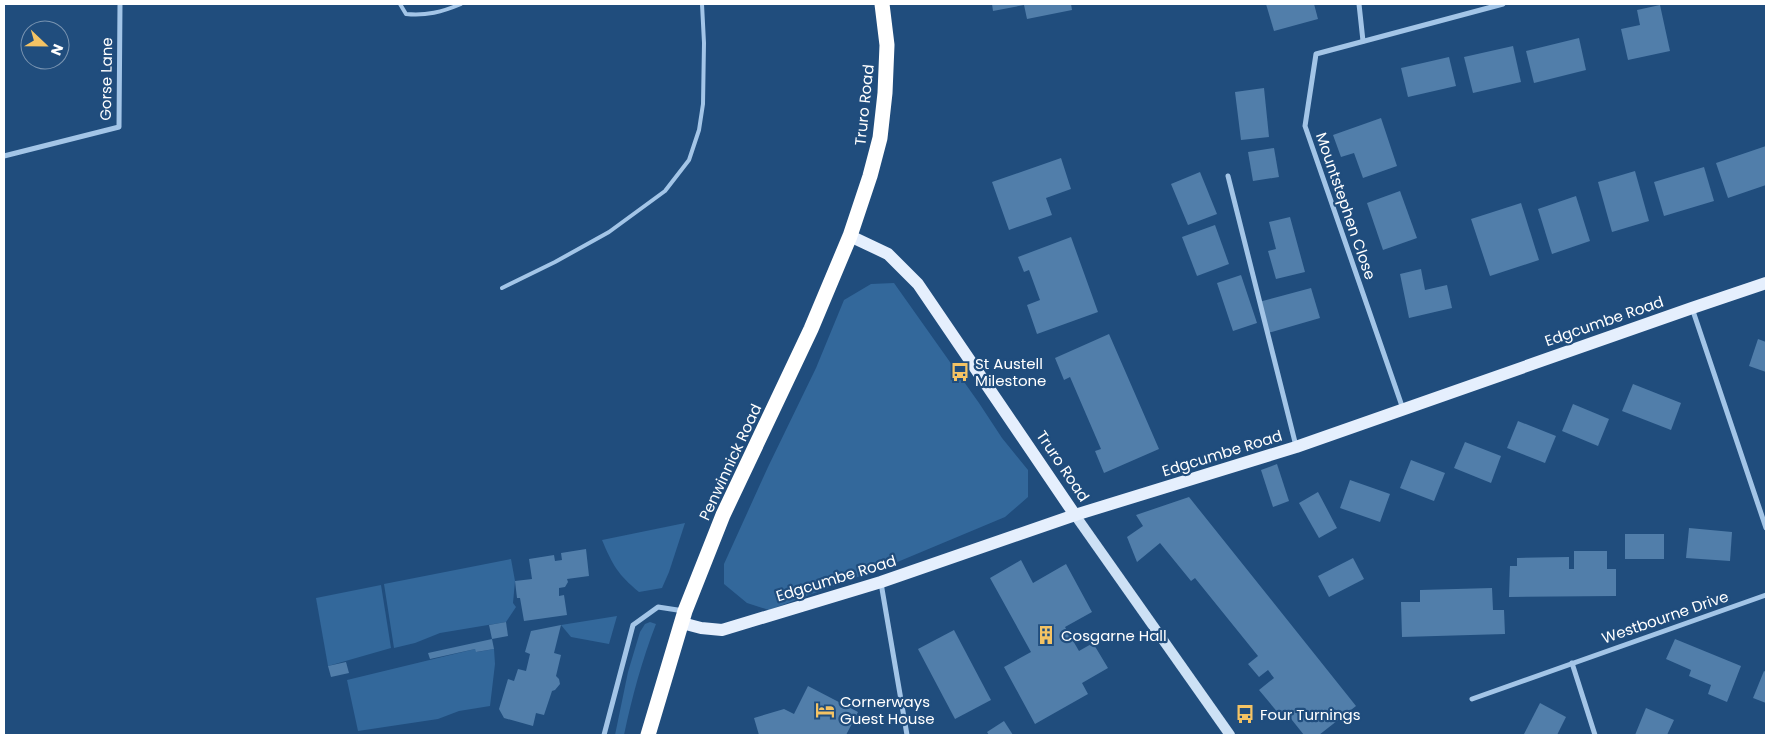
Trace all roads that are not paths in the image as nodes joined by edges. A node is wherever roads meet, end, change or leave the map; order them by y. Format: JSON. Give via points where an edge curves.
{"nodes":[{"id":1,"x":120,"y":4,"type":"edge"},
{"id":2,"x":400,"y":4,"type":"edge"},
{"id":3,"x":460,"y":4,"type":"edge"},
{"id":4,"x":702,"y":4,"type":"edge"},
{"id":5,"x":882,"y":4,"type":"edge"},
{"id":6,"x":1359,"y":4,"type":"edge"},
{"id":7,"x":1503,"y":4,"type":"edge"},
{"id":8,"x":1363,"y":41,"type":"junction"},
{"id":9,"x":4,"y":156,"type":"edge"},
{"id":10,"x":1228,"y":176,"type":"dead end"},
{"id":11,"x":850,"y":236,"type":"junction"},
{"id":12,"x":1766,"y":283,"type":"edge"},
{"id":13,"x":502,"y":288,"type":"dead end"},
{"id":14,"x":1692,"y":308,"type":"junction"},
{"id":15,"x":811,"y":329,"type":"joint"},
{"id":16,"x":1403,"y":410,"type":"junction"},
{"id":17,"x":1296,"y":447,"type":"junction"},
{"id":18,"x":1075,"y":515,"type":"junction"},
{"id":19,"x":1766,"y":528,"type":"edge"},
{"id":20,"x":881,"y":582,"type":"junction"},
{"id":21,"x":1766,"y":595,"type":"edge"},
{"id":22,"x":683,"y":617,"type":"junction"},
{"id":23,"x":1572,"y":663,"type":"junction"},
{"id":24,"x":1472,"y":699,"type":"dead end"},
{"id":25,"x":604,"y":735,"type":"edge"},
{"id":26,"x":648,"y":735,"type":"edge"},
{"id":27,"x":908,"y":735,"type":"edge"},
{"id":28,"x":1230,"y":735,"type":"edge"},
{"id":29,"x":1595,"y":735,"type":"edge"}],
"edges":[{"from":1,"to":9,"type":"street","name":"Gorse Lane","via":[[119,127]]},
{"from":2,"to":3,"type":"lane","via":[[406,14],[423,16]]},
{"from":4,"to":13,"type":"lane","via":[[703,104],[689,160],[665,191],[609,232]]},
{"from":5,"to":11,"type":"highway","name":"Truro Road","via":[[887,45],[880,138]]},
{"from":6,"to":8,"type":"street"},
{"from":7,"to":8,"type":"street","name":"Mountstephen Close"},
{"from":8,"to":16,"type":"street","name":"Mountstephen Close","via":[[1316,54],[1305,126]]},
{"from":10,"to":17,"type":"street"},
{"from":11,"to":15,"type":"highway","name":"Truro Road"},
{"from":11,"to":18,"type":"main road","name":"Truro Road","via":[[888,254],[918,284]]},
{"from":12,"to":14,"type":"main road","name":"Edgcumbe Road"},
{"from":14,"to":16,"type":"main road","name":"Edgcumbe Road"},
{"from":14,"to":19,"type":"street"},
{"from":15,"to":22,"type":"highway","name":"Penwinnick Road","via":[[723,515]]},
{"from":16,"to":17,"type":"main road","name":"Edgcumbe Road"},
{"from":17,"to":18,"type":"main road","name":"Edgcumbe Road"},
{"from":18,"to":20,"type":"main road","name":"Edgcumbe Road"},
{"from":18,"to":28,"type":"main road","name":"Truro Road"},
{"from":20,"to":22,"type":"main road","name":"Edgcumbe Road","via":[[722,630],[701,628]]},
{"from":20,"to":27,"type":"street"},
{"from":21,"to":23,"type":"street","name":"Westbourne Drive"},
{"from":22,"to":25,"type":"street","via":[[658,607],[633,625]]},
{"from":22,"to":26,"type":"highway","name":"Penwinnick Road"},
{"from":23,"to":24,"type":"street","name":"Westbourne Drive"},
{"from":23,"to":29,"type":"street"}]}
